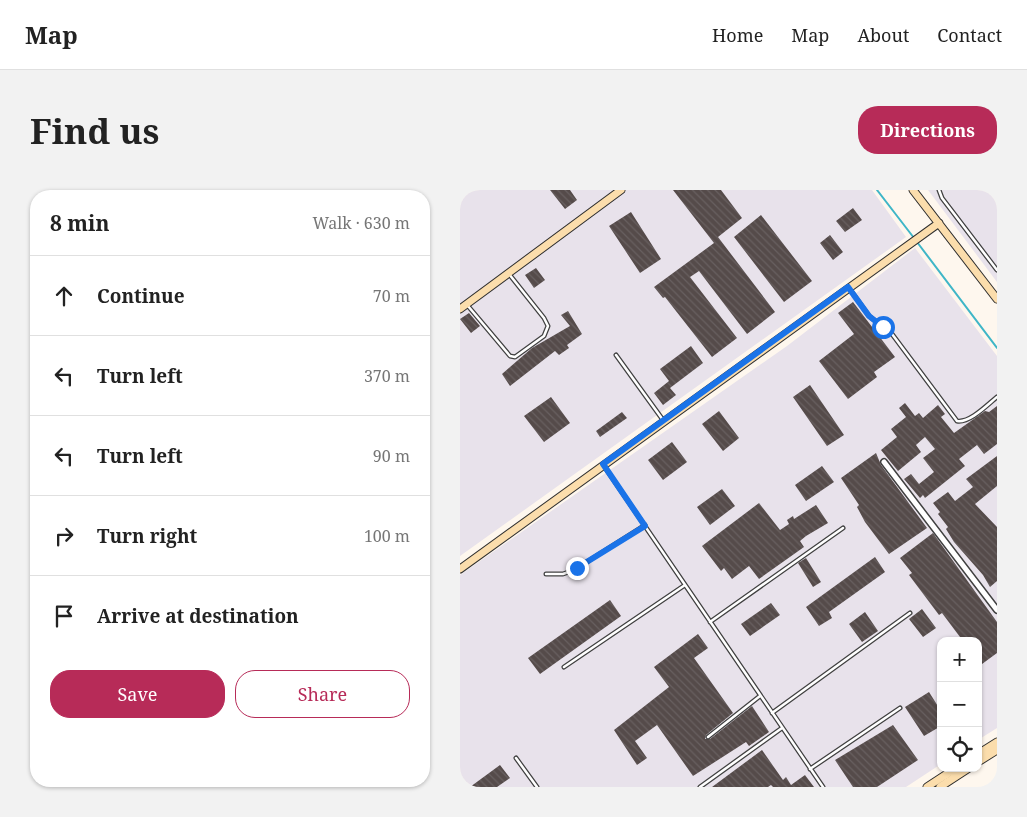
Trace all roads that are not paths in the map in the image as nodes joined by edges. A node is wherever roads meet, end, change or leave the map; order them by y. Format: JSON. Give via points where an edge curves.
{"nodes":[{"id":1,"x":621,"y":190,"type":"edge"},
{"id":2,"x":913,"y":190,"type":"edge"},
{"id":3,"x":939,"y":190,"type":"edge"},
{"id":4,"x":610,"y":193,"type":"edge"},
{"id":5,"x":939,"y":223,"type":"junction"},
{"id":6,"x":997,"y":270,"type":"edge"},
{"id":7,"x":508,"y":273,"type":"junction"},
{"id":8,"x":848,"y":287,"type":"junction"},
{"id":9,"x":997,"y":299,"type":"edge"},
{"id":10,"x":467,"y":304,"type":"junction"},
{"id":11,"x":460,"y":309,"type":"edge"},
{"id":12,"x":616,"y":356,"type":"dead end"},
{"id":13,"x":997,"y":397,"type":"edge"},
{"id":14,"x":663,"y":421,"type":"junction"},
{"id":15,"x":884,"y":462,"type":"dead end"},
{"id":16,"x":603,"y":464,"type":"junction"},
{"id":17,"x":645,"y":526,"type":"junction"},
{"id":18,"x":843,"y":528,"type":"dead end"},
{"id":19,"x":460,"y":569,"type":"edge"},
{"id":20,"x":546,"y":574,"type":"dead end"},
{"id":21,"x":685,"y":585,"type":"junction"},
{"id":22,"x":997,"y":610,"type":"edge"},
{"id":23,"x":910,"y":613,"type":"dead end"},
{"id":24,"x":710,"y":622,"type":"junction"},
{"id":25,"x":564,"y":667,"type":"dead end"},
{"id":26,"x":760,"y":696,"type":"junction"},
{"id":27,"x":900,"y":708,"type":"dead end"},
{"id":28,"x":772,"y":713,"type":"junction"},
{"id":29,"x":782,"y":728,"type":"junction"},
{"id":30,"x":708,"y":737,"type":"dead end"},
{"id":31,"x":997,"y":742,"type":"edge"},
{"id":32,"x":997,"y":750,"type":"edge"},
{"id":33,"x":982,"y":751,"type":"edge"},
{"id":34,"x":516,"y":758,"type":"dead end"},
{"id":35,"x":982,"y":759,"type":"edge"},
{"id":36,"x":810,"y":769,"type":"junction"},
{"id":37,"x":950,"y":772,"type":"edge"},
{"id":38,"x":963,"y":772,"type":"edge"},
{"id":39,"x":537,"y":787,"type":"edge"},
{"id":40,"x":700,"y":787,"type":"edge"},
{"id":41,"x":823,"y":787,"type":"edge"},
{"id":42,"x":927,"y":787,"type":"edge"},
{"id":43,"x":940,"y":787,"type":"edge"}],
"edges":[{"from":1,"to":4,"type":"street"},
{"from":2,"to":5,"type":"street"},
{"from":3,"to":6,"type":"lane"},
{"from":4,"to":7,"type":"street"},
{"from":5,"to":8,"type":"street"},
{"from":5,"to":9,"type":"street"},
{"from":7,"to":10,"type":"street"},
{"from":7,"to":10,"type":"lane","via":[[544,318],[548,326],[544,336],[510,356]]},
{"from":8,"to":13,"type":"lane","via":[[869,316],[892,334],[957,421],[970,418]]},
{"from":8,"to":14,"type":"street"},
{"from":10,"to":11,"type":"street"},
{"from":12,"to":14,"type":"lane"},
{"from":14,"to":16,"type":"street"},
{"from":15,"to":22,"type":"street"},
{"from":16,"to":17,"type":"lane"},
{"from":16,"to":19,"type":"street"},
{"from":17,"to":20,"type":"lane","via":[[574,570]]},
{"from":17,"to":21,"type":"lane"},
{"from":18,"to":24,"type":"lane"},
{"from":21,"to":24,"type":"lane"},
{"from":21,"to":25,"type":"lane"},
{"from":23,"to":28,"type":"lane"},
{"from":24,"to":26,"type":"lane"},
{"from":26,"to":28,"type":"lane"},
{"from":26,"to":30,"type":"lane"},
{"from":27,"to":36,"type":"lane"},
{"from":28,"to":29,"type":"lane"},
{"from":29,"to":36,"type":"lane"},
{"from":29,"to":40,"type":"lane"},
{"from":31,"to":33,"type":"street"},
{"from":32,"to":35,"type":"street"},
{"from":34,"to":39,"type":"lane"},
{"from":36,"to":41,"type":"lane"},
{"from":37,"to":42,"type":"street"},
{"from":38,"to":43,"type":"street"}]}
